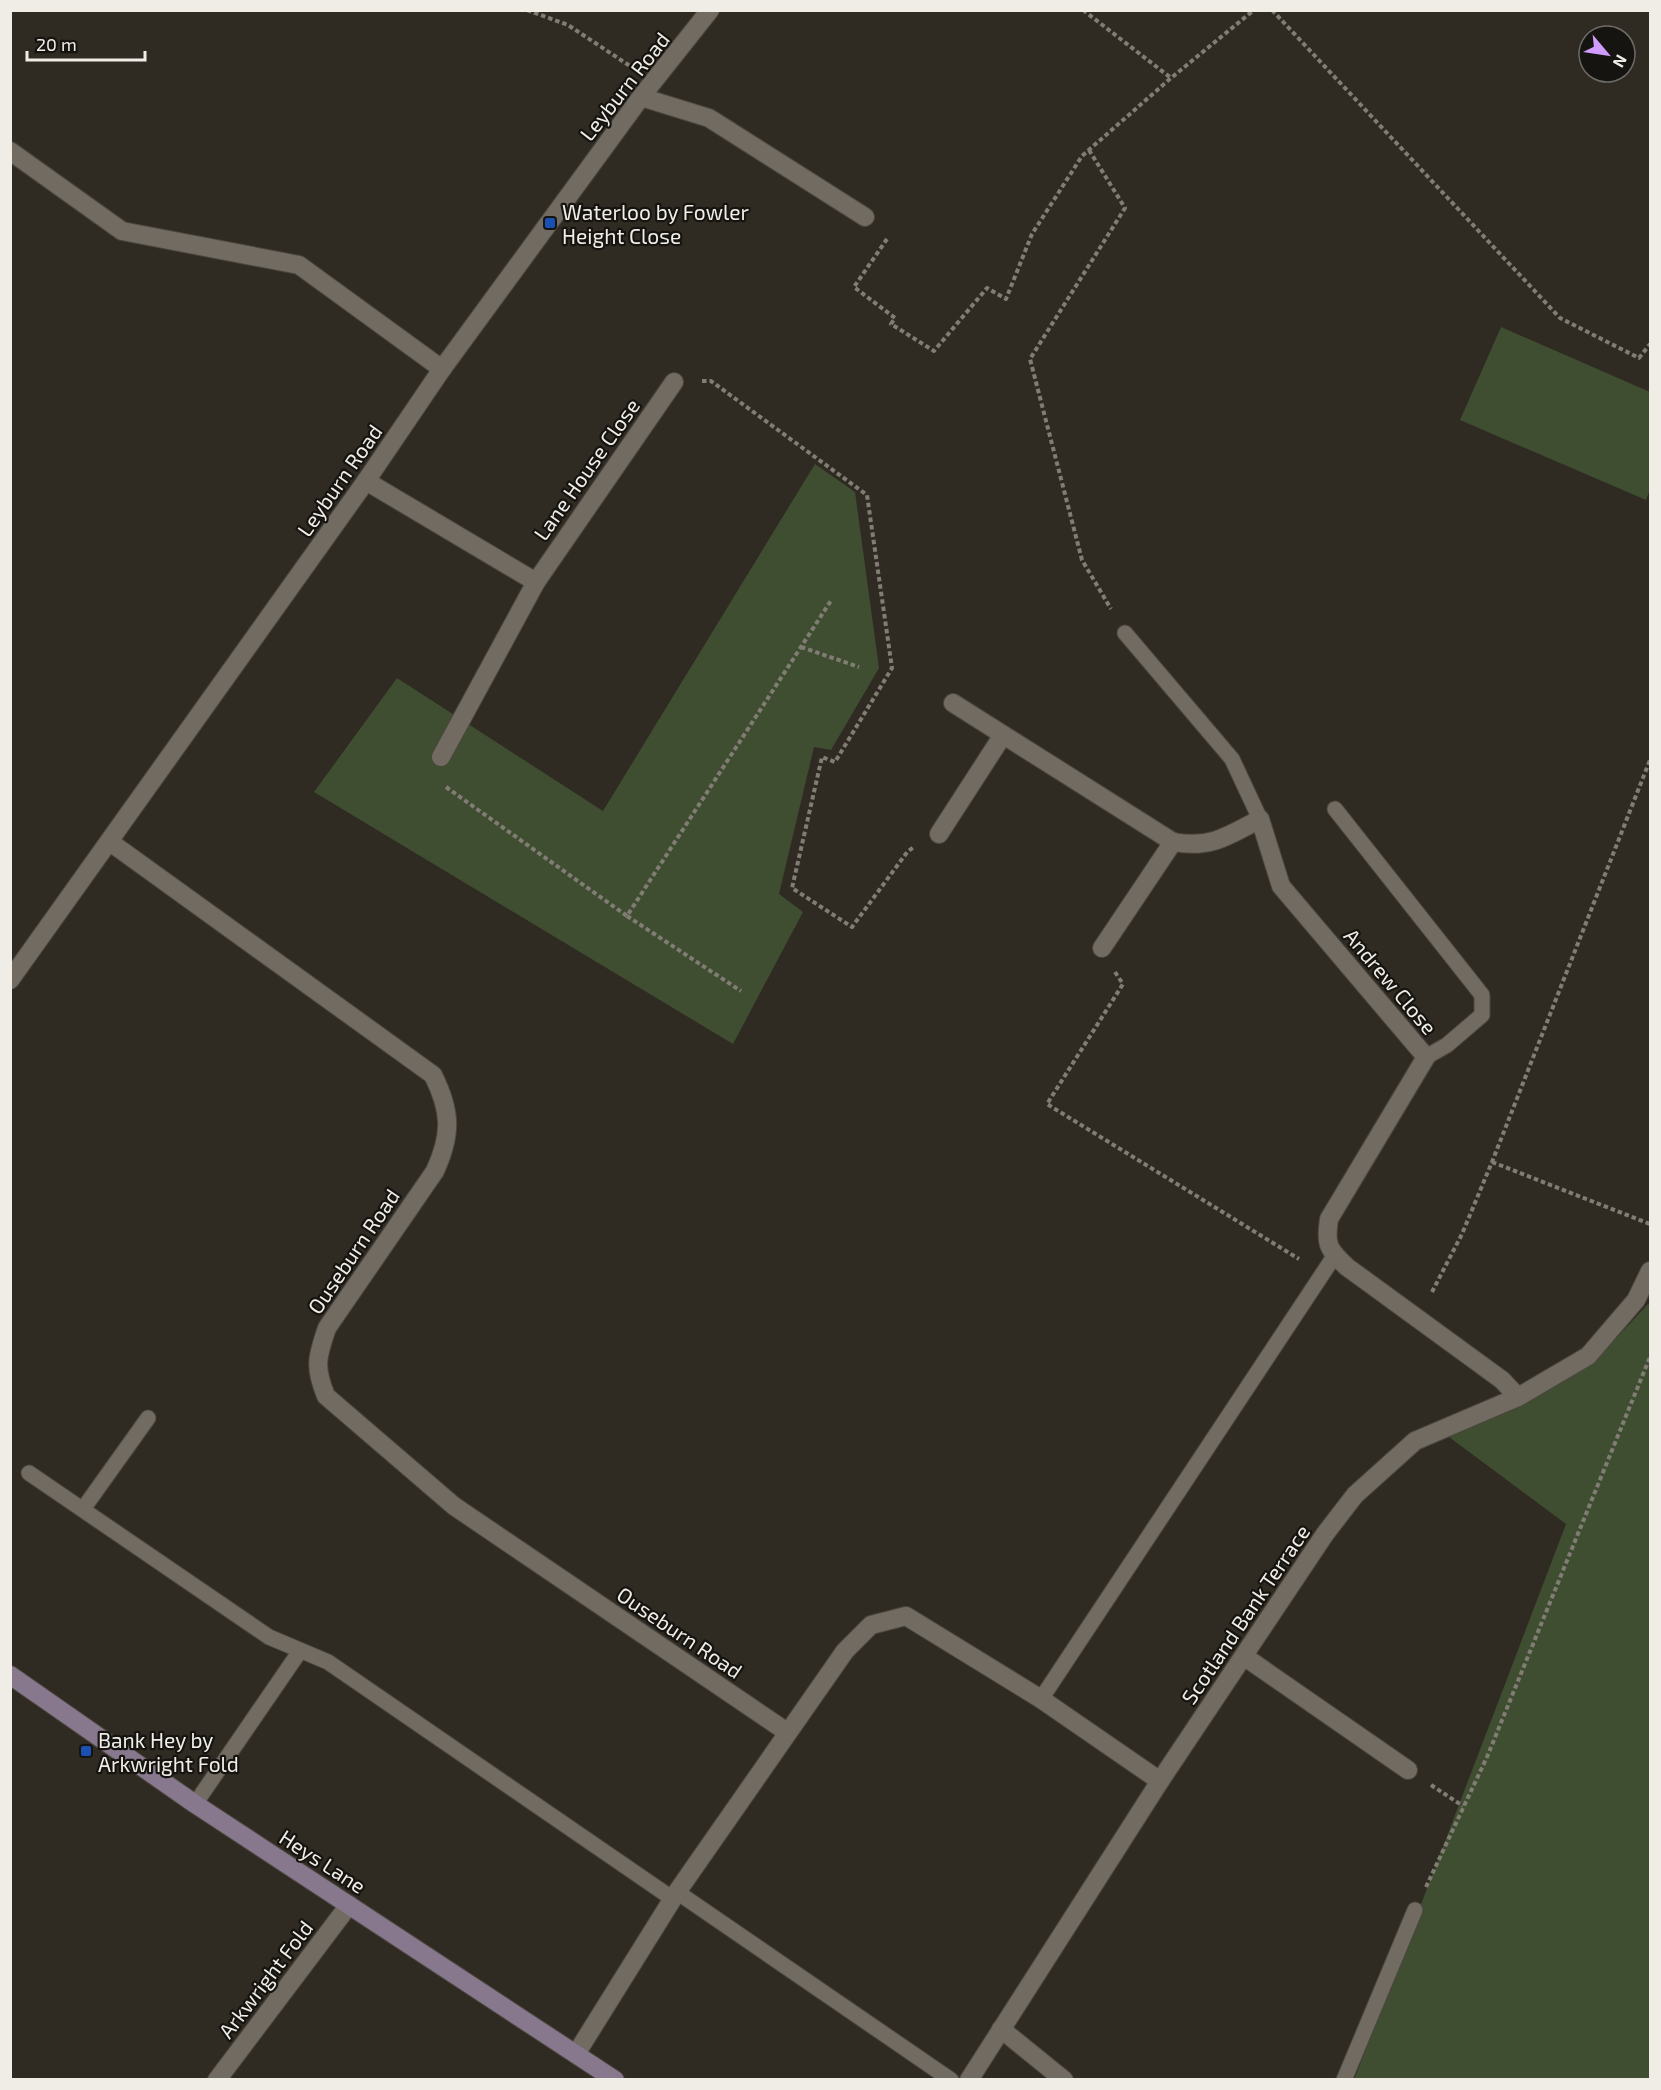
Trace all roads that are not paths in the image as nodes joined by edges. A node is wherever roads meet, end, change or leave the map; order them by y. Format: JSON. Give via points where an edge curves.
{"nodes":[{"id":1,"x":710,"y":10,"type":"edge"},
{"id":2,"x":641,"y":97,"type":"junction"},
{"id":3,"x":10,"y":151,"type":"edge"},
{"id":4,"x":865,"y":217,"type":"road end"},
{"id":5,"x":442,"y":369,"type":"junction"},
{"id":6,"x":674,"y":382,"type":"road end"},
{"id":7,"x":366,"y":482,"type":"junction"},
{"id":8,"x":536,"y":582,"type":"junction"},
{"id":9,"x":1125,"y":633,"type":"road end"},
{"id":10,"x":953,"y":703,"type":"dead end"},
{"id":11,"x":1003,"y":735,"type":"junction"},
{"id":12,"x":441,"y":757,"type":"road end"},
{"id":13,"x":1335,"y":808,"type":"dead end"},
{"id":14,"x":1260,"y":819,"type":"junction"},
{"id":15,"x":939,"y":834,"type":"road end"},
{"id":16,"x":110,"y":842,"type":"junction"},
{"id":17,"x":1173,"y":842,"type":"junction"},
{"id":18,"x":1102,"y":948,"type":"road end"},
{"id":19,"x":10,"y":980,"type":"edge"},
{"id":20,"x":1426,"y":1057,"type":"junction"},
{"id":21,"x":1335,"y":1255,"type":"junction"},
{"id":22,"x":1650,"y":1271,"type":"edge"},
{"id":23,"x":1518,"y":1396,"type":"junction"},
{"id":24,"x":147,"y":1418,"type":"dead end"},
{"id":25,"x":29,"y":1473,"type":"dead end"},
{"id":26,"x":83,"y":1509,"type":"junction"},
{"id":27,"x":300,"y":1651,"type":"junction"},
{"id":28,"x":1245,"y":1657,"type":"junction"},
{"id":29,"x":10,"y":1675,"type":"edge"},
{"id":30,"x":1041,"y":1700,"type":"junction"},
{"id":31,"x":787,"y":1732,"type":"junction"},
{"id":32,"x":1408,"y":1770,"type":"road end"},
{"id":33,"x":1160,"y":1781,"type":"junction"},
{"id":34,"x":195,"y":1804,"type":"junction"},
{"id":35,"x":675,"y":1896,"type":"junction"},
{"id":36,"x":349,"y":1905,"type":"junction"},
{"id":37,"x":1415,"y":1910,"type":"road end"},
{"id":38,"x":1001,"y":2030,"type":"junction"},
{"id":39,"x":576,"y":2054,"type":"junction"},
{"id":40,"x":217,"y":2079,"type":"edge"},
{"id":41,"x":615,"y":2079,"type":"edge"},
{"id":42,"x":951,"y":2079,"type":"edge"},
{"id":43,"x":969,"y":2079,"type":"edge"},
{"id":44,"x":1064,"y":2079,"type":"edge"},
{"id":45,"x":1344,"y":2079,"type":"edge"}],
"edges":[{"from":1,"to":2,"type":"street","name":"Leyburn Road"},
{"from":2,"to":4,"type":"street","via":[[709,118]]},
{"from":2,"to":5,"type":"street","name":"Leyburn Road"},
{"from":3,"to":5,"type":"street","via":[[122,231],[299,265]]},
{"from":5,"to":7,"type":"street","name":"Leyburn Road"},
{"from":6,"to":8,"type":"street","name":"Lane House Close"},
{"from":7,"to":8,"type":"street"},
{"from":7,"to":16,"type":"street","name":"Leyburn Road"},
{"from":8,"to":12,"type":"street","name":"Lane House Close"},
{"from":9,"to":14,"type":"lane","via":[[1232,759]]},
{"from":10,"to":11,"type":"street"},
{"from":11,"to":15,"type":"street"},
{"from":11,"to":17,"type":"street"},
{"from":13,"to":20,"type":"lane","via":[[1482,995],[1482,1015]]},
{"from":14,"to":17,"type":"street","via":[[1228,836],[1196,846]]},
{"from":14,"to":20,"type":"street","name":"Andrew Close","via":[[1281,886]]},
{"from":16,"to":19,"type":"street","name":"Leyburn Road"},
{"from":16,"to":31,"type":"street","name":"Ouseburn Road","via":[[433,1075],[445,1099],[445,1148],[435,1171],[327,1328],[317,1358],[318,1377],[326,1396],[454,1506]]},
{"from":17,"to":18,"type":"street"},
{"from":20,"to":21,"type":"street","name":"Andrew Close","via":[[1329,1219],[1326,1241]]},
{"from":21,"to":23,"type":"street"},
{"from":21,"to":30,"type":"lane"},
{"from":22,"to":23,"type":"street","name":"Scotland Bank Terrace","via":[[1636,1300],[1588,1356]]},
{"from":23,"to":28,"type":"street","name":"Scotland Bank Terrace","via":[[1415,1441],[1355,1495]]},
{"from":24,"to":26,"type":"lane"},
{"from":25,"to":26,"type":"lane"},
{"from":26,"to":27,"type":"lane","via":[[269,1637]]},
{"from":27,"to":34,"type":"lane"},
{"from":27,"to":35,"type":"lane","via":[[328,1662]]},
{"from":28,"to":32,"type":"street"},
{"from":28,"to":33,"type":"street","name":"Scotland Bank Terrace"},
{"from":29,"to":34,"type":"street","name":"Heys Lane"},
{"from":30,"to":31,"type":"street","via":[[906,1616],[872,1625],[865,1631],[845,1651]]},
{"from":30,"to":33,"type":"street"},
{"from":31,"to":35,"type":"street"},
{"from":33,"to":38,"type":"street","name":"Scotland Bank Terrace"},
{"from":34,"to":36,"type":"street","name":"Heys Lane"},
{"from":35,"to":39,"type":"street"},
{"from":35,"to":42,"type":"lane"},
{"from":36,"to":39,"type":"street","name":"Heys Lane"},
{"from":36,"to":40,"type":"street","name":"Arkwright Fold"},
{"from":37,"to":45,"type":"lane"},
{"from":38,"to":43,"type":"street","name":"Scotland Bank Terrace"},
{"from":38,"to":44,"type":"street"},
{"from":39,"to":41,"type":"street","name":"Heys Lane"}]}
